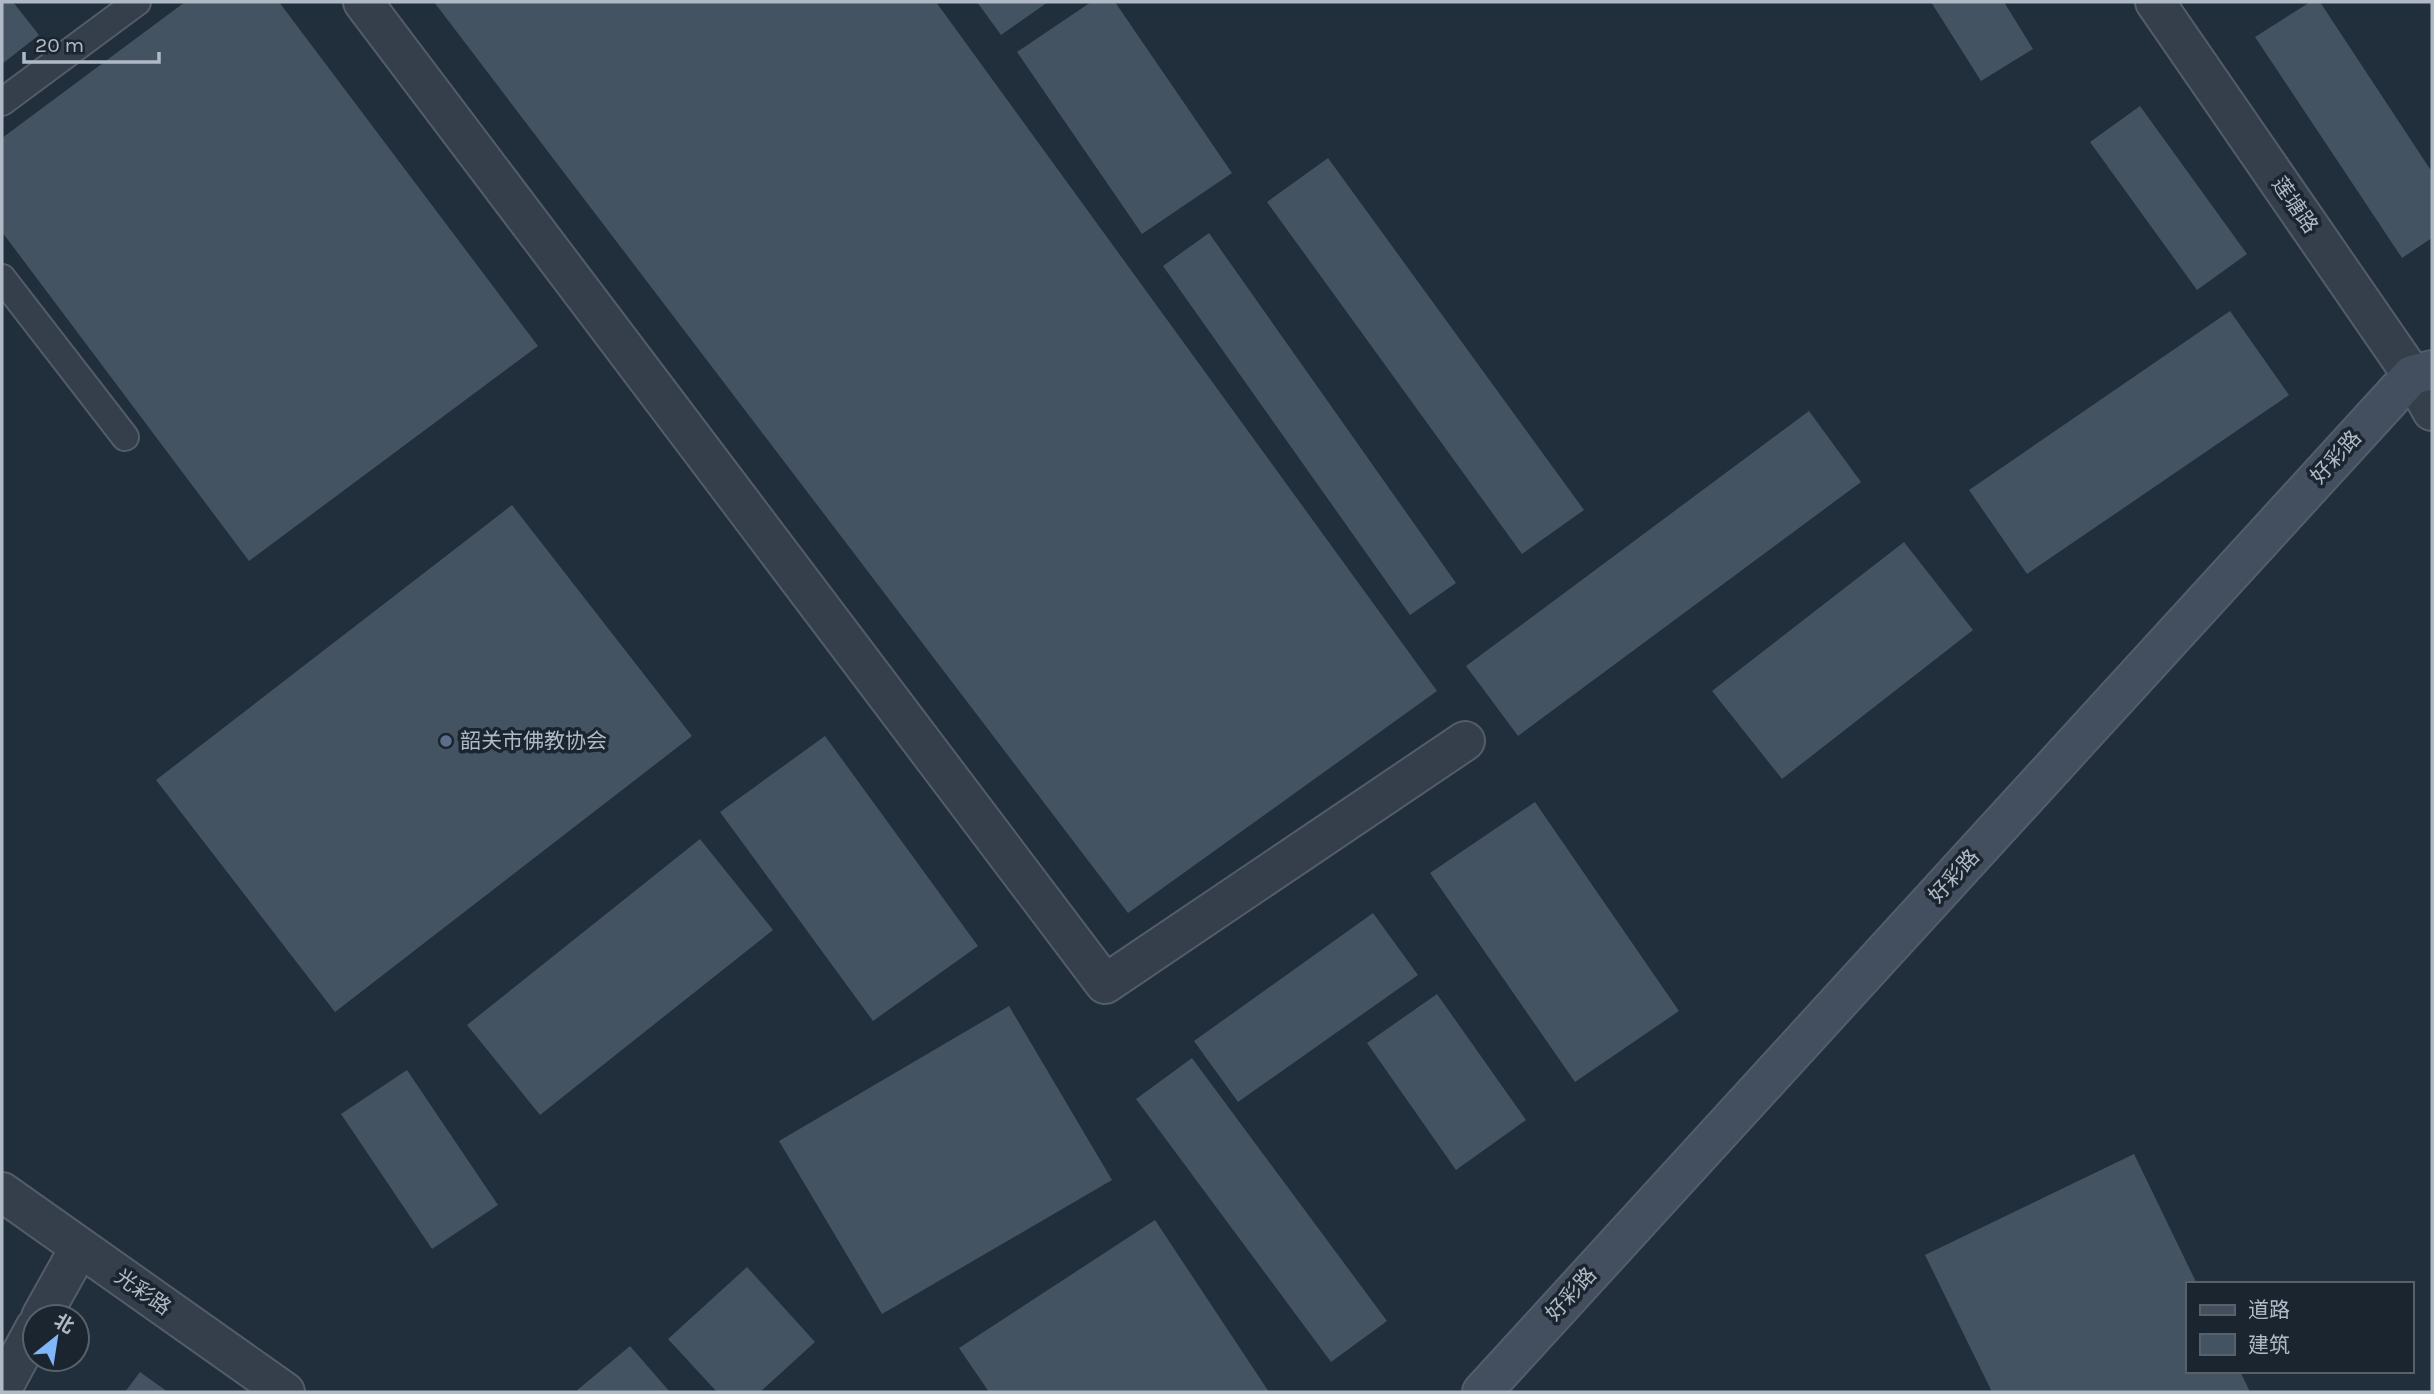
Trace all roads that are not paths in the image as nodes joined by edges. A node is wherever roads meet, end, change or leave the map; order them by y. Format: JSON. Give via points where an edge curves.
{"nodes":[{"id":1,"x":137,"y":2,"type":"edge"},
{"id":2,"x":363,"y":2,"type":"edge"},
{"id":3,"x":2155,"y":2,"type":"edge"},
{"id":4,"x":2,"y":102,"type":"edge"},
{"id":5,"x":2,"y":278,"type":"edge"},
{"id":6,"x":2422,"y":372,"type":"edge"},
{"id":7,"x":2432,"y":411,"type":"edge"},
{"id":8,"x":125,"y":437,"type":"dead end"},
{"id":9,"x":1465,"y":741,"type":"dead end"},
{"id":10,"x":2,"y":1192,"type":"edge"},
{"id":11,"x":80,"y":1247,"type":"junction"},
{"id":12,"x":49,"y":1303,"type":"edge"},
{"id":13,"x":21,"y":1354,"type":"edge"},
{"id":14,"x":2,"y":1389,"type":"edge"},
{"id":15,"x":285,"y":1392,"type":"edge"},
{"id":16,"x":1482,"y":1392,"type":"edge"}],
"edges":[{"from":1,"to":4,"type":"lane"},
{"from":2,"to":9,"type":"street","via":[[1105,984]]},
{"from":3,"to":6,"type":"street","name":"莲塘路"},
{"from":5,"to":8,"type":"lane"},
{"from":6,"to":7,"type":"street","name":"莲塘路"},
{"from":6,"to":16,"type":"street","name":"好彩路"},
{"from":10,"to":11,"type":"street","name":"光彩路"},
{"from":11,"to":12,"type":"street"},
{"from":11,"to":15,"type":"street","name":"光彩路"},
{"from":13,"to":14,"type":"street"}]}
